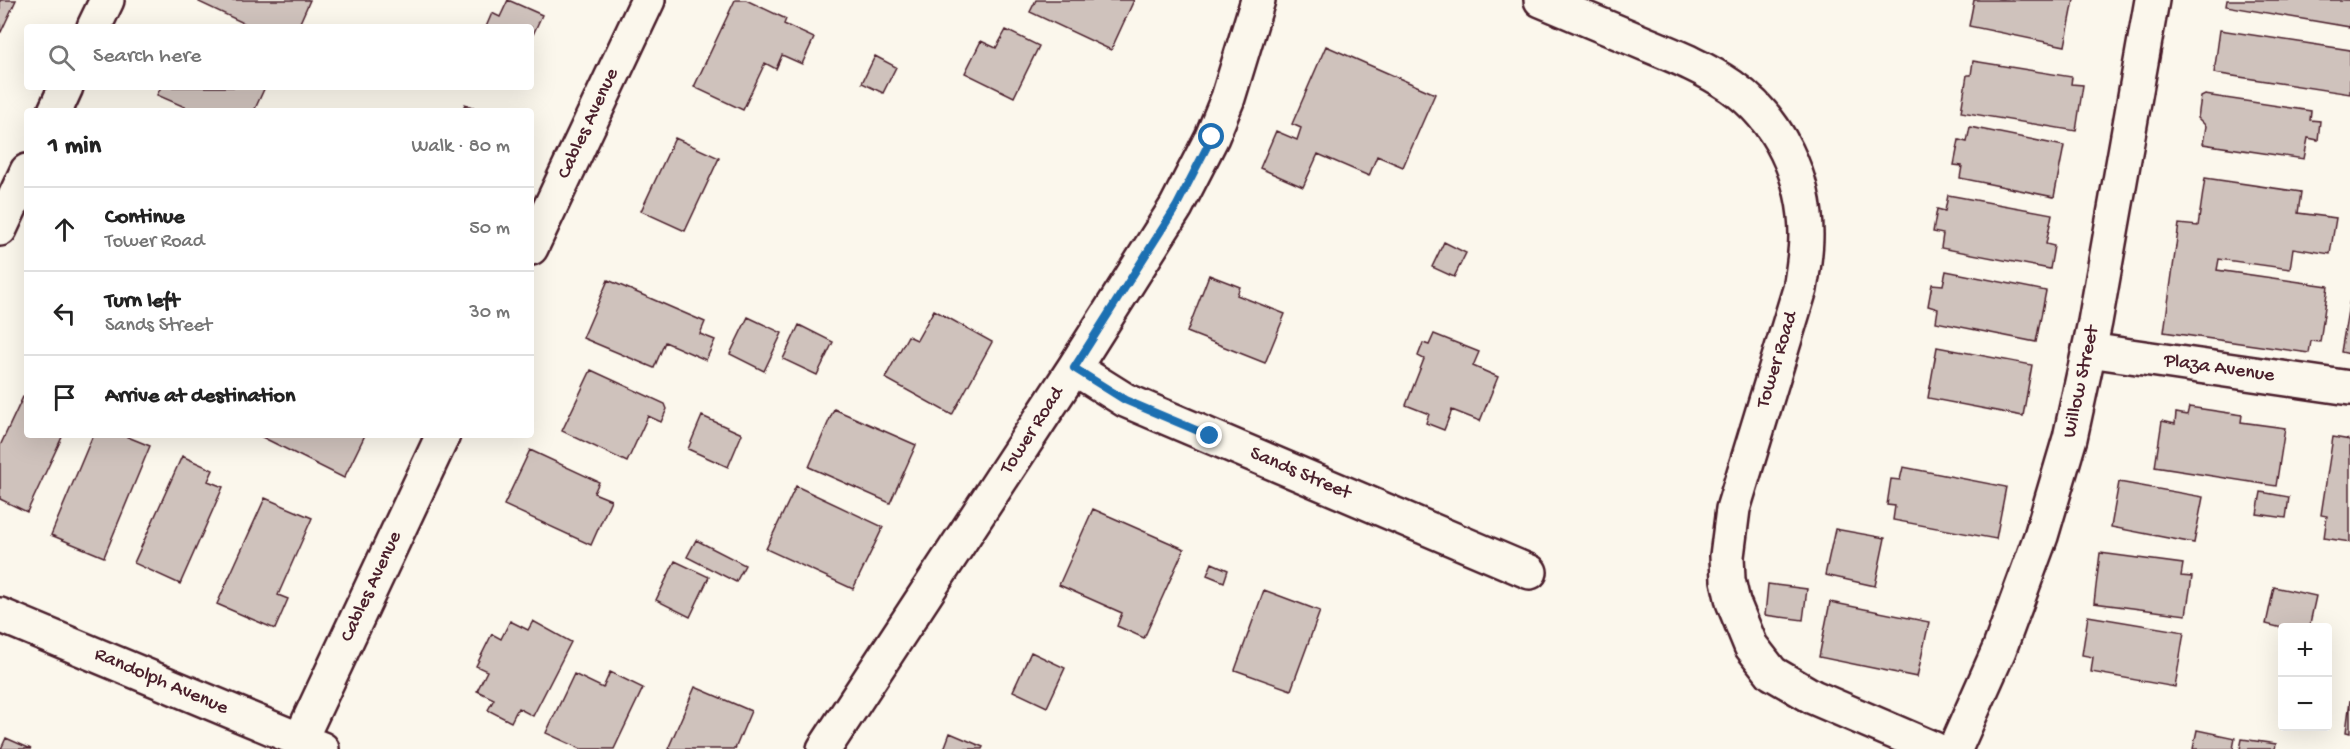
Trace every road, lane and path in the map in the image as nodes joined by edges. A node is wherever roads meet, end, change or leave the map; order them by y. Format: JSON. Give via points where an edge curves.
{"nodes":[{"id":1,"x":107,"y":0,"type":"edge"},
{"id":2,"x":648,"y":0,"type":"edge"},
{"id":3,"x":1258,"y":0,"type":"edge"},
{"id":4,"x":1541,"y":0,"type":"edge"},
{"id":5,"x":2152,"y":0,"type":"edge"},
{"id":6,"x":95,"y":24,"type":"edge"},
{"id":7,"x":65,"y":90,"type":"edge"},
{"id":8,"x":56,"y":108,"type":"edge"},
{"id":9,"x":24,"y":177,"type":"edge"},
{"id":10,"x":0,"y":229,"type":"edge"},
{"id":11,"x":534,"y":242,"type":"edge"},
{"id":12,"x":2089,"y":350,"type":"junction"},
{"id":13,"x":1074,"y":368,"type":"junction"},
{"id":14,"x":2350,"y":388,"type":"edge"},
{"id":15,"x":442,"y":438,"type":"edge"},
{"id":16,"x":1530,"y":572,"type":"dead end"},
{"id":17,"x":0,"y":615,"type":"edge"},
{"id":18,"x":311,"y":744,"type":"edge"},
{"id":19,"x":824,"y":749,"type":"edge"},
{"id":20,"x":1934,"y":749,"type":"edge"},
{"id":21,"x":1955,"y":749,"type":"edge"}],
"edges":[{"from":1,"to":6,"type":"street"},
{"from":2,"to":11,"type":"street","name":"Cables Avenue"},
{"from":3,"to":13,"type":"street","name":"Tower Road","via":[[1228,99],[1193,176]]},
{"from":4,"to":20,"type":"street","name":"Tower Road","via":[[1682,59],[1732,87],[1765,118],[1793,164],[1802,190],[1806,251],[1794,310],[1733,509],[1727,556],[1733,602],[1750,646],[1772,673],[1813,697]]},
{"from":5,"to":12,"type":"street","name":"Willow Street"},
{"from":7,"to":8,"type":"street"},
{"from":9,"to":10,"type":"street"},
{"from":12,"to":14,"type":"street","name":"Plaza Avenue"},
{"from":12,"to":21,"type":"street","name":"Willow Street","via":[[2070,438],[2041,536],[1999,650]]},
{"from":13,"to":16,"type":"street","name":"Sands Street","via":[[1125,400]]},
{"from":13,"to":19,"type":"street","name":"Tower Road"},
{"from":15,"to":18,"type":"street","name":"Cables Avenue"},
{"from":17,"to":18,"type":"street","name":"Randolph Avenue"}]}
